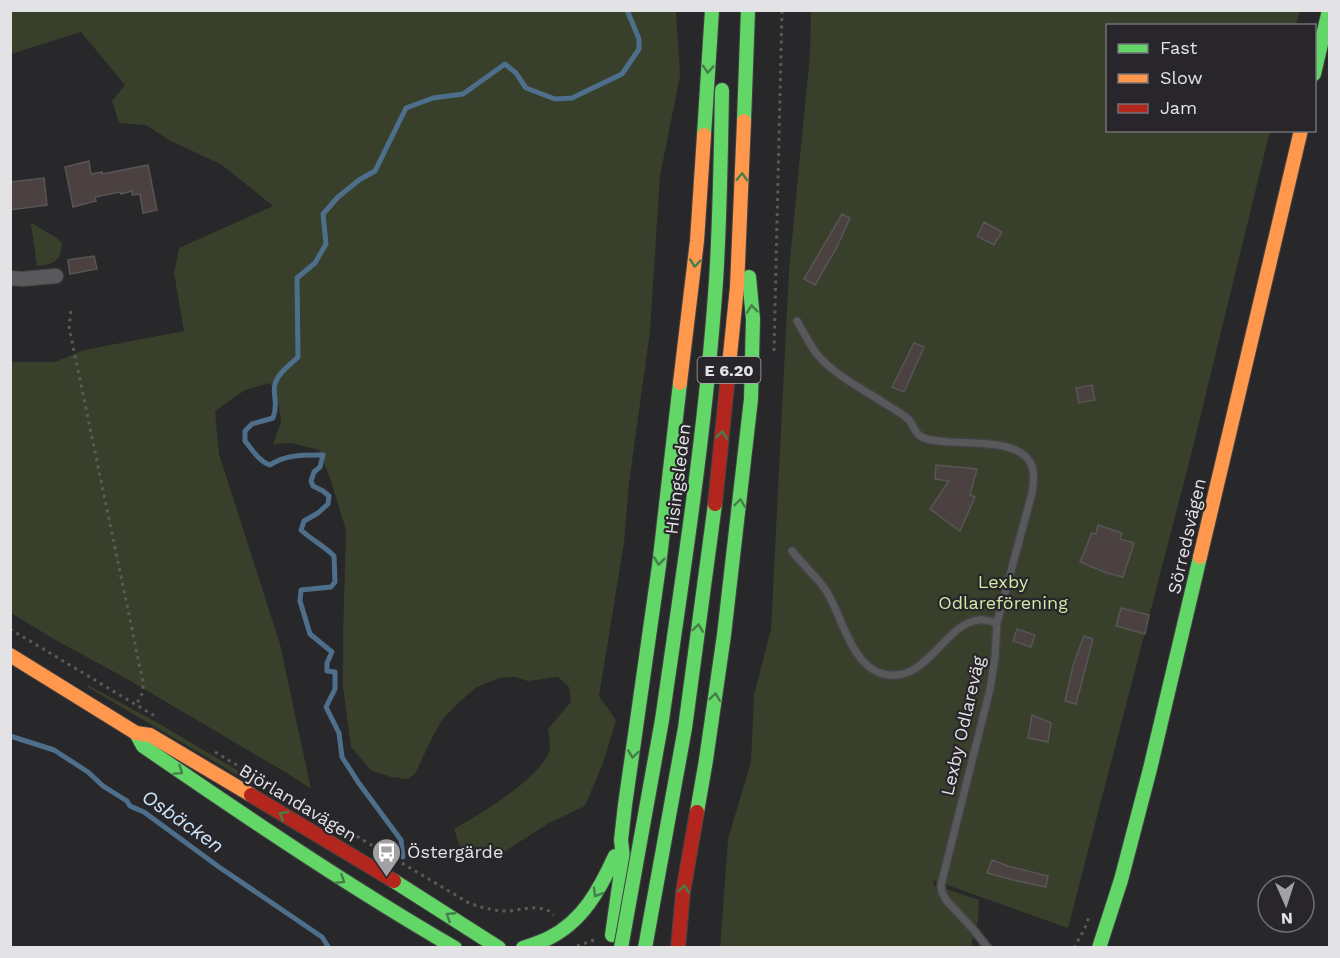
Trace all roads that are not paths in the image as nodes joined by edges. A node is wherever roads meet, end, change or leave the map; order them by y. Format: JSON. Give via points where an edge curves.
{"nodes":[{"id":1,"x":712,"y":10,"type":"edge"},
{"id":2,"x":722,"y":10,"type":"edge"},
{"id":3,"x":748,"y":10,"type":"edge"},
{"id":4,"x":1329,"y":10,"type":"edge"},
{"id":5,"x":1316,"y":65,"type":"edge"},
{"id":6,"x":1301,"y":132,"type":"edge"},
{"id":7,"x":741,"y":208,"type":"junction"},
{"id":8,"x":56,"y":276,"type":"dead end"},
{"id":9,"x":10,"y":278,"type":"edge"},
{"id":10,"x":797,"y":321,"type":"dead end"},
{"id":11,"x":792,"y":551,"type":"dead end"},
{"id":12,"x":998,"y":623,"type":"junction"},
{"id":13,"x":10,"y":655,"type":"edge"},
{"id":14,"x":136,"y":733,"type":"junction"},
{"id":15,"x":621,"y":840,"type":"junction"},
{"id":16,"x":614,"y":946,"type":"edge"},
{"id":17,"x":455,"y":948,"type":"edge"},
{"id":18,"x":499,"y":948,"type":"edge"},
{"id":19,"x":523,"y":948,"type":"edge"},
{"id":20,"x":645,"y":948,"type":"edge"},
{"id":21,"x":678,"y":948,"type":"edge"},
{"id":22,"x":988,"y":948,"type":"edge"},
{"id":23,"x":1099,"y":948,"type":"edge"}],
"edges":[{"from":1,"to":15,"type":"main road","one_way":true,"via":[[696,252]]},
{"from":2,"to":16,"type":"main road","name":"Hisingsleden","number":"E 6.20","bridge":true,"via":[[716,283],[691,523],[662,720]]},
{"from":7,"to":3,"type":"main road","number":"E 6.20","one_way":true},
{"from":4,"to":5,"type":"main road"},
{"from":6,"to":23,"type":"main road","name":"Sörredsvägen","via":[[1150,769]]},
{"from":20,"to":7,"type":"main road","number":"E 6.20","one_way":true,"via":[[685,728],[712,531],[737,287]]},
{"from":21,"to":7,"type":"main road","one_way":true,"via":[[683,892],[724,635],[751,399],[753,319]]},
{"from":8,"to":9,"type":"street"},
{"from":10,"to":12,"type":"lane","name":"Lexby Odlareväg","via":[[816,353],[837,373],[908,419],[923,438],[1012,448],[1032,466],[1032,493]]},
{"from":11,"to":12,"type":"lane","via":[[825,589],[860,656],[880,673],[897,675],[921,665],[969,623]]},
{"from":12,"to":22,"type":"lane","name":"Lexby Odlareväg","via":[[990,689],[941,885],[946,900]]},
{"from":13,"to":14,"type":"main road","name":"Björlandavägen"},
{"from":14,"to":17,"type":"main road","name":"Björlandavägen","one_way":true,"via":[[143,746],[276,838]]},
{"from":18,"to":14,"type":"main road","name":"Björlandavägen","one_way":true,"via":[[150,735]]},
{"from":15,"to":16,"type":"main road"},
{"from":15,"to":19,"type":"main road","one_way":true,"via":[[601,888],[588,907],[550,938]]}]}
